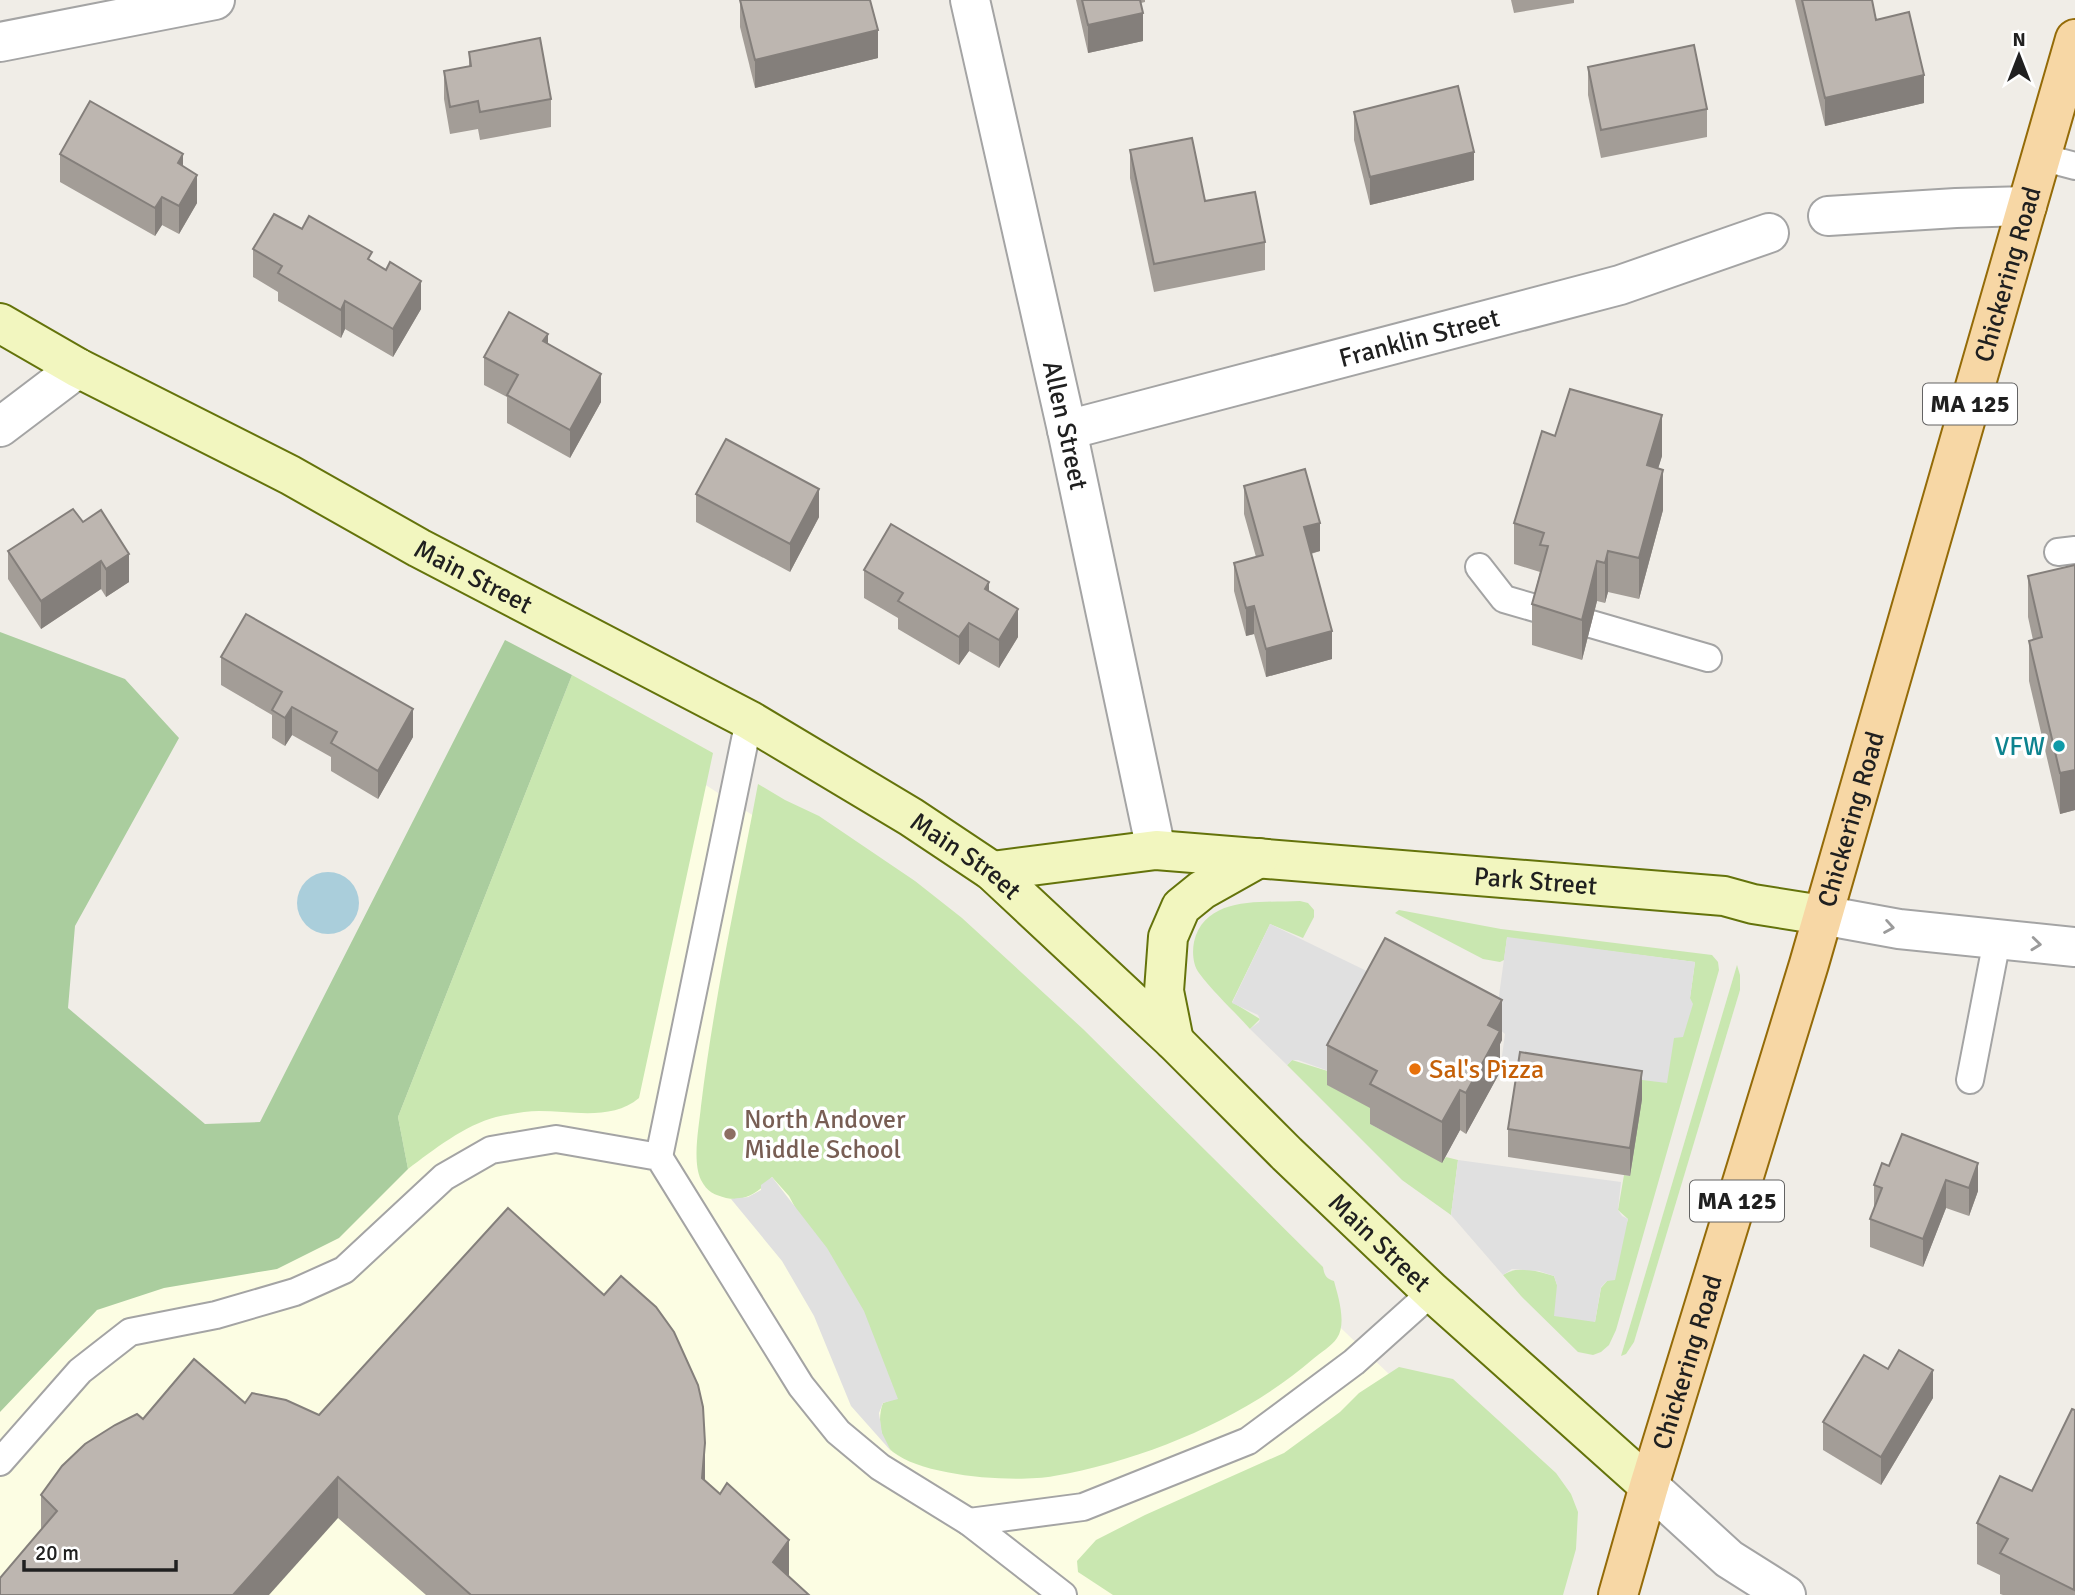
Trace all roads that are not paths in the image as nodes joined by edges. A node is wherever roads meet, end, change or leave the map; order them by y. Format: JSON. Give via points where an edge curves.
{"nodes":[{"id":1,"x":215,"y":0,"type":"edge"},
{"id":2,"x":970,"y":0,"type":"edge"},
{"id":3,"x":2075,"y":39,"type":"edge"},
{"id":4,"x":0,"y":42,"type":"edge"},
{"id":5,"x":2058,"y":161,"type":"edge"},
{"id":6,"x":2027,"y":206,"type":"junction"},
{"id":7,"x":1828,"y":216,"type":"dead end"},
{"id":8,"x":1769,"y":233,"type":"dead end"},
{"id":9,"x":0,"y":323,"type":"edge"},
{"id":10,"x":78,"y":368,"type":"junction"},
{"id":11,"x":0,"y":427,"type":"edge"},
{"id":12,"x":1067,"y":430,"type":"junction"},
{"id":13,"x":1479,"y":567,"type":"dead end"},
{"id":14,"x":1542,"y":610,"type":"edge"},
{"id":15,"x":1591,"y":624,"type":"edge"},
{"id":16,"x":1708,"y":658,"type":"dead end"},
{"id":17,"x":749,"y":719,"type":"junction"},
{"id":18,"x":1156,"y":850,"type":"junction"},
{"id":19,"x":1259,"y":858,"type":"junction"},
{"id":20,"x":992,"y":871,"type":"junction"},
{"id":21,"x":1822,"y":915,"type":"junction"},
{"id":22,"x":1997,"y":940,"type":"junction"},
{"id":23,"x":2075,"y":947,"type":"edge"},
{"id":24,"x":1174,"y":1041,"type":"junction"},
{"id":25,"x":1970,"y":1080,"type":"dead end"},
{"id":26,"x":659,"y":1157,"type":"junction"},
{"id":27,"x":1432,"y":1292,"type":"junction"},
{"id":28,"x":0,"y":1462,"type":"edge"},
{"id":29,"x":1649,"y":1486,"type":"junction"},
{"id":30,"x":969,"y":1522,"type":"junction"},
{"id":31,"x":1063,"y":1595,"type":"edge"},
{"id":32,"x":1618,"y":1595,"type":"edge"},
{"id":33,"x":1786,"y":1595,"type":"edge"}],
"edges":[{"from":1,"to":4,"type":"street"},
{"from":2,"to":12,"type":"street","name":"Allen Street"},
{"from":3,"to":5,"type":"main road","name":"Chickering Road","number":"MA 125"},
{"from":5,"to":6,"type":"main road","name":"Chickering Road","number":"MA 125"},
{"from":6,"to":7,"type":"street"},
{"from":6,"to":21,"type":"main road","name":"Chickering Road","number":"MA 125"},
{"from":8,"to":12,"type":"street","name":"Franklin Street","via":[[1620,285]]},
{"from":9,"to":10,"type":"main road","name":"Main Street"},
{"from":10,"to":11,"type":"street"},
{"from":10,"to":17,"type":"main road","name":"Main Street"},
{"from":12,"to":18,"type":"street","name":"Allen Street"},
{"from":13,"to":14,"type":"lane","via":[[1504,599]]},
{"from":15,"to":16,"type":"lane"},
{"from":17,"to":20,"type":"main road","name":"Main Street"},
{"from":17,"to":26,"type":"lane"},
{"from":18,"to":19,"type":"main road","name":"Park Street"},
{"from":18,"to":20,"type":"main road","name":"Park Street"},
{"from":19,"to":21,"type":"main road","name":"Park Street","via":[[1724,895]]},
{"from":19,"to":24,"type":"main road","via":[[1181,906],[1168,937],[1164,991]]},
{"from":20,"to":24,"type":"main road","name":"Main Street"},
{"from":21,"to":22,"type":"street","name":"Park Street","one_way":true},
{"from":21,"to":29,"type":"main road","name":"Chickering Road","number":"MA 125"},
{"from":22,"to":23,"type":"street","name":"Park Street","one_way":true},
{"from":22,"to":25,"type":"lane"},
{"from":24,"to":27,"type":"main road","name":"Main Street"},
{"from":26,"to":28,"type":"lane","via":[[556,1139],[491,1150],[444,1177],[344,1270],[296,1292],[216,1315],[130,1332],[80,1371]]},
{"from":26,"to":30,"type":"lane","via":[[801,1386],[838,1432],[880,1467]]},
{"from":27,"to":29,"type":"main road","name":"Main Street"},
{"from":27,"to":30,"type":"lane","via":[[1354,1362],[1248,1441],[1083,1507]]},
{"from":29,"to":32,"type":"main road","name":"Chickering Road","number":"MA 125"},
{"from":29,"to":33,"type":"street","name":"Main Street","via":[[1729,1559]]},
{"from":30,"to":31,"type":"lane"}]}
